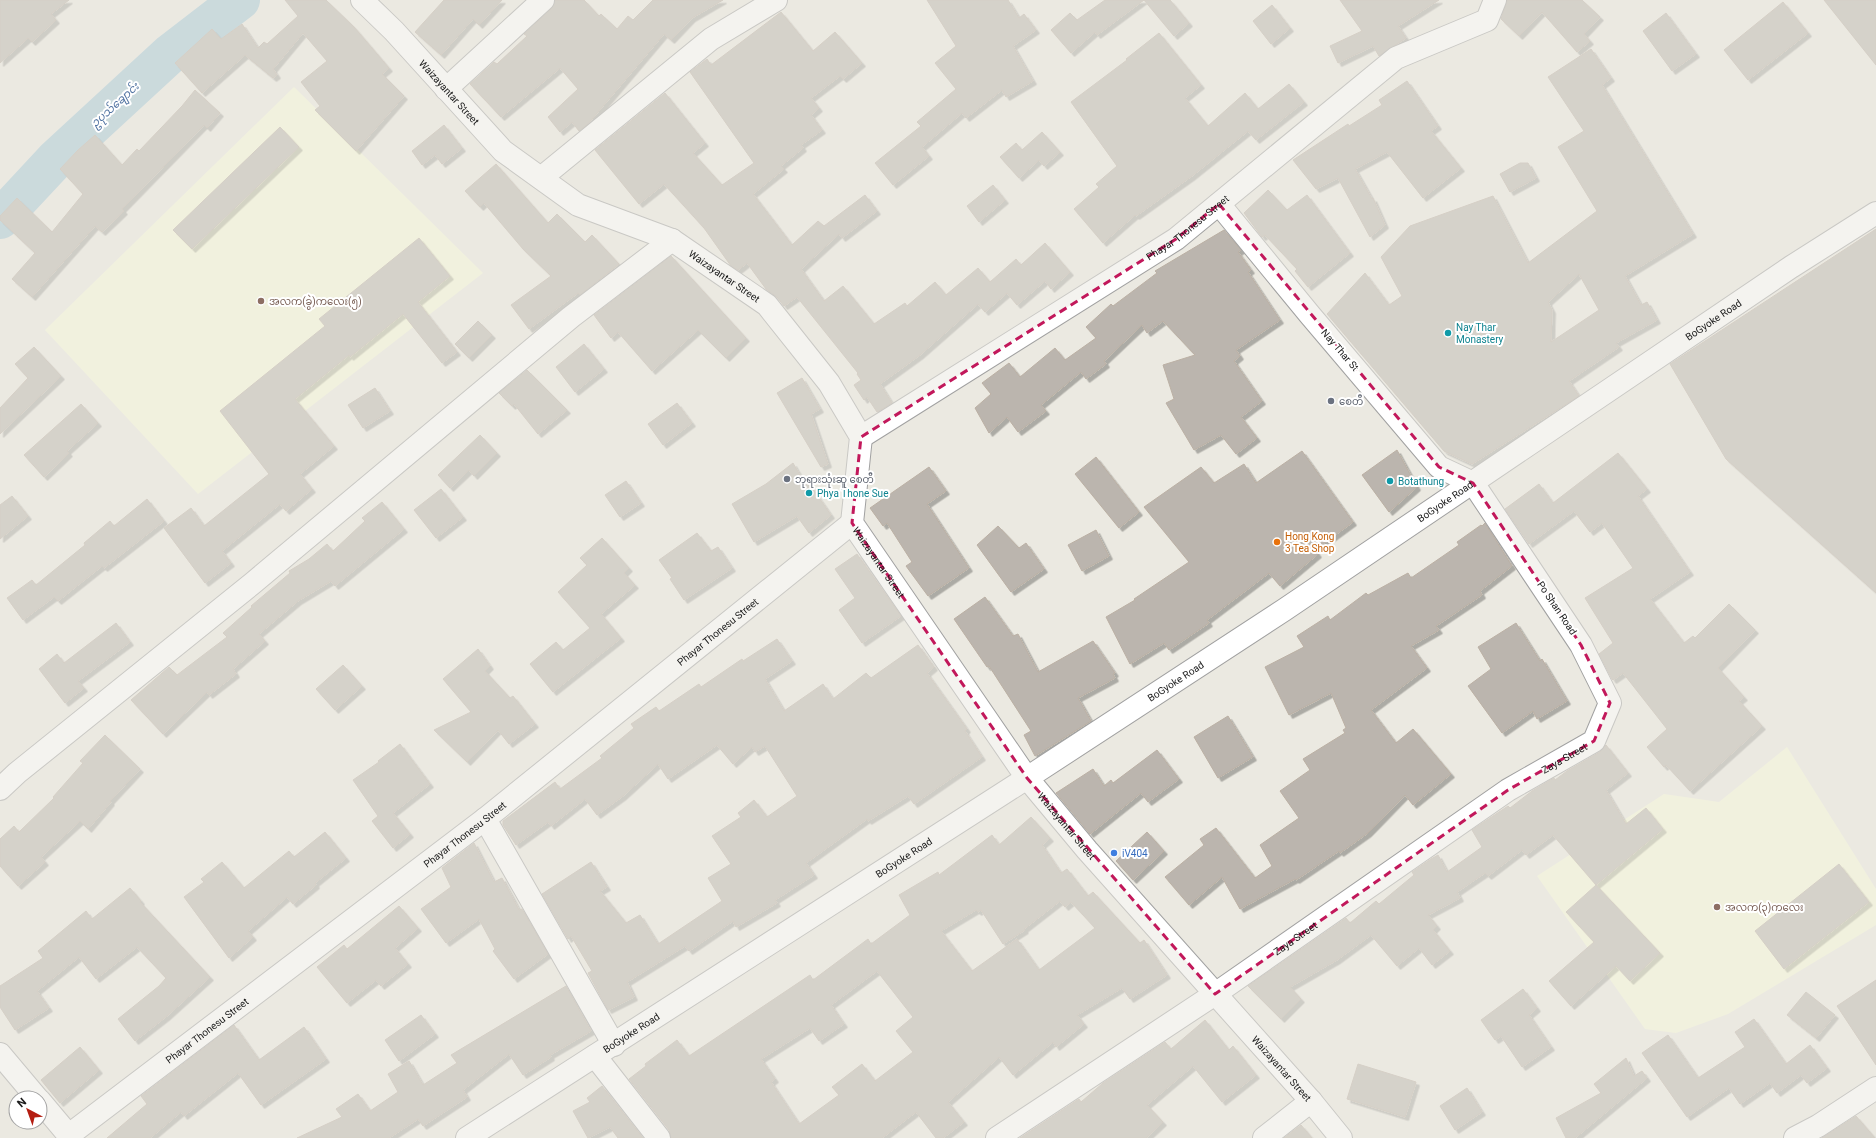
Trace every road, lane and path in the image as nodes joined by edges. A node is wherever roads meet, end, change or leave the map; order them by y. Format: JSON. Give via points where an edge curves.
{"nodes":[{"id":1,"x":362,"y":0,"type":"edge"},
{"id":2,"x":543,"y":0,"type":"edge"},
{"id":3,"x":776,"y":0,"type":"edge"},
{"id":4,"x":1495,"y":0,"type":"edge"},
{"id":5,"x":446,"y":89,"type":"junction"},
{"id":6,"x":541,"y":178,"type":"junction"},
{"id":7,"x":1219,"y":204,"type":"junction"},
{"id":8,"x":1876,"y":213,"type":"edge"},
{"id":9,"x":672,"y":240,"type":"junction"},
{"id":10,"x":861,"y":437,"type":"junction"},
{"id":11,"x":1473,"y":483,"type":"junction"},
{"id":12,"x":852,"y":523,"type":"junction"},
{"id":13,"x":1594,"y":741,"type":"joint"},
{"id":14,"x":1028,"y":778,"type":"junction"},
{"id":15,"x":0,"y":789,"type":"edge"},
{"id":16,"x":485,"y":819,"type":"junction"},
{"id":17,"x":1215,"y":994,"type":"junction"},
{"id":18,"x":614,"y":1045,"type":"junction"},
{"id":19,"x":0,"y":1054,"type":"edge"},
{"id":20,"x":595,"y":1056,"type":"junction"},
{"id":21,"x":1876,"y":1088,"type":"edge"},
{"id":22,"x":30,"y":1090,"type":"edge"},
{"id":23,"x":1311,"y":1101,"type":"junction"},
{"id":24,"x":48,"y":1110,"type":"edge"},
{"id":25,"x":70,"y":1136,"type":"edge"},
{"id":26,"x":467,"y":1138,"type":"edge"},
{"id":27,"x":659,"y":1138,"type":"edge"},
{"id":28,"x":997,"y":1138,"type":"edge"},
{"id":29,"x":1264,"y":1138,"type":"edge"},
{"id":30,"x":1341,"y":1138,"type":"edge"},
{"id":31,"x":1795,"y":1138,"type":"edge"}],
"edges":[{"from":1,"to":5,"type":"street","name":"Waizayantar Street"},
{"from":2,"to":5,"type":"street"},
{"from":3,"to":6,"type":"street","via":[[710,39]]},
{"from":4,"to":7,"type":"street","name":"Phayar Thonesu Street","via":[[1487,20],[1396,58]]},
{"from":5,"to":6,"type":"street","name":"Waizayantar Street","via":[[503,151]]},
{"from":6,"to":9,"type":"street","name":"Waizayantar Street","via":[[578,205]]},
{"from":7,"to":10,"type":"street","name":"Phayar Thonesu Street","via":[[1176,239]]},
{"from":7,"to":11,"type":"street","name":"Nay Thar St","via":[[1439,467]]},
{"from":8,"to":11,"type":"street","name":"BoGyoke Road","via":[[1791,267]]},
{"from":9,"to":10,"type":"street","name":"Waizayantar Street","via":[[767,304],[828,383]]},
{"from":9,"to":15,"type":"street","via":[[571,317],[259,578]]},
{"from":10,"to":12,"type":"street","name":"Waizayantar Street"},
{"from":11,"to":13,"type":"street","name":"Po Shan Road","via":[[1581,644],[1610,703]]},
{"from":11,"to":14,"type":"street","name":"BoGyoke Road"},
{"from":12,"to":14,"type":"street","name":"Waizayantar Street"},
{"from":12,"to":16,"type":"street","name":"Phayar Thonesu Street"},
{"from":13,"to":17,"type":"street","name":"Zaya Street","via":[[1508,790]]},
{"from":14,"to":17,"type":"street","name":"Waizayantar Street","via":[[1087,850]]},
{"from":14,"to":18,"type":"street","name":"BoGyoke Road"},
{"from":16,"to":18,"type":"street"},
{"from":16,"to":25,"type":"street","name":"Phayar Thonesu Street"},
{"from":17,"to":23,"type":"street","name":"Waizayantar Street"},
{"from":17,"to":28,"type":"street","name":"Zaya Street"},
{"from":18,"to":20,"type":"street","name":"BoGyoke Road"},
{"from":19,"to":22,"type":"street"},
{"from":20,"to":26,"type":"street","name":"BoGyoke Road"},
{"from":20,"to":27,"type":"street"},
{"from":21,"to":31,"type":"street"},
{"from":23,"to":29,"type":"street"},
{"from":23,"to":30,"type":"street","name":"Waizayantar Street"},
{"from":24,"to":25,"type":"street"}]}
